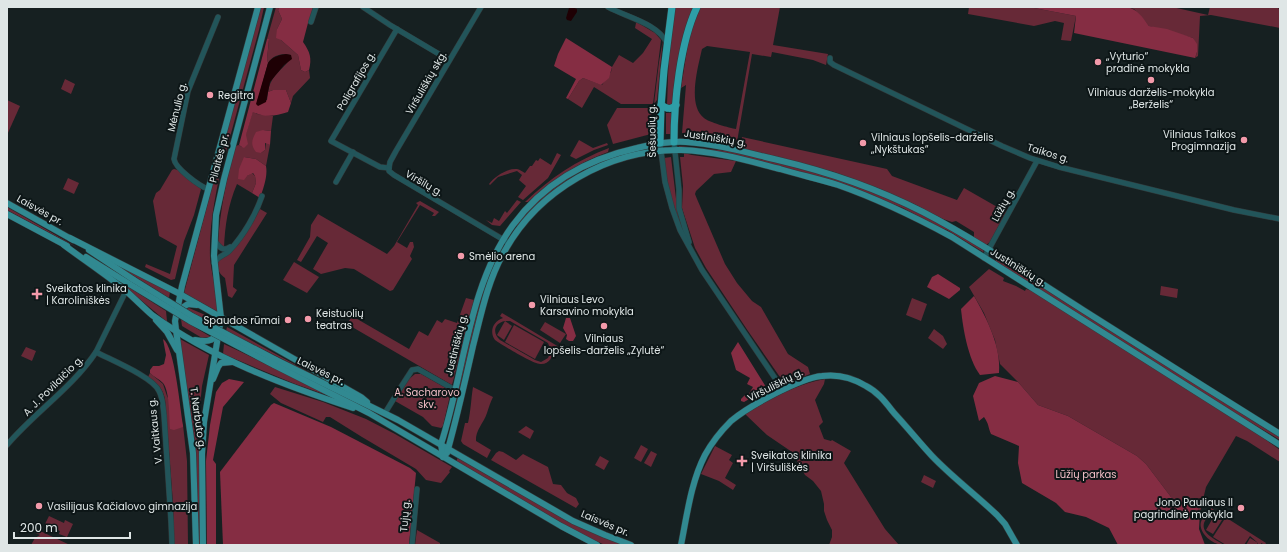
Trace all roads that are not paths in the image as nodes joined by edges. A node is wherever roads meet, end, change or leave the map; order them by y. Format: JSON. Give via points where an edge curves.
{"nodes":[{"id":1,"x":258,"y":7,"type":"edge"},
{"id":2,"x":270,"y":7,"type":"edge"},
{"id":3,"x":316,"y":7,"type":"edge"},
{"id":4,"x":363,"y":7,"type":"edge"},
{"id":5,"x":481,"y":7,"type":"edge"},
{"id":6,"x":608,"y":7,"type":"edge"},
{"id":7,"x":672,"y":7,"type":"edge"},
{"id":8,"x":697,"y":7,"type":"edge"},
{"id":9,"x":218,"y":17,"type":"dead end"},
{"id":10,"x":311,"y":22,"type":"dead end"},
{"id":11,"x":671,"y":23,"type":"junction"},
{"id":12,"x":397,"y":29,"type":"junction"},
{"id":13,"x":658,"y":32,"type":"junction"},
{"id":14,"x":667,"y":44,"type":"junction"},
{"id":15,"x":830,"y":58,"type":"dead end"},
{"id":16,"x":449,"y":60,"type":"junction"},
{"id":17,"x":661,"y":105,"type":"junction"},
{"id":18,"x":676,"y":106,"type":"junction"},
{"id":19,"x":331,"y":141,"type":"joint"},
{"id":20,"x":674,"y":142,"type":"junction"},
{"id":21,"x":660,"y":143,"type":"junction"},
{"id":22,"x":674,"y":150,"type":"junction"},
{"id":23,"x":353,"y":152,"type":"junction"},
{"id":24,"x":661,"y":152,"type":"junction"},
{"id":25,"x":217,"y":154,"type":"junction"},
{"id":26,"x":229,"y":160,"type":"junction"},
{"id":27,"x":1037,"y":161,"type":"junction"},
{"id":28,"x":389,"y":168,"type":"junction"},
{"id":29,"x":336,"y":182,"type":"dead end"},
{"id":30,"x":208,"y":189,"type":"junction"},
{"id":31,"x":262,"y":196,"type":"dead end"},
{"id":32,"x":7,"y":203,"type":"edge"},
{"id":33,"x":7,"y":214,"type":"edge"},
{"id":34,"x":1280,"y":219,"type":"edge"},
{"id":35,"x":70,"y":238,"type":"junction"},
{"id":36,"x":214,"y":238,"type":"junction"},
{"id":37,"x":503,"y":239,"type":"junction"},
{"id":38,"x":509,"y":243,"type":"junction"},
{"id":39,"x":64,"y":244,"type":"junction"},
{"id":40,"x":234,"y":244,"type":"junction"},
{"id":41,"x":692,"y":250,"type":"junction"},
{"id":42,"x":988,"y":250,"type":"junction"},
{"id":43,"x":984,"y":258,"type":"junction"},
{"id":44,"x":214,"y":263,"type":"junction"},
{"id":45,"x":133,"y":283,"type":"junction"},
{"id":46,"x":126,"y":291,"type":"junction"},
{"id":47,"x":180,"y":294,"type":"junction"},
{"id":48,"x":200,"y":306,"type":"junction"},
{"id":49,"x":177,"y":311,"type":"junction"},
{"id":50,"x":151,"y":314,"type":"junction"},
{"id":51,"x":221,"y":318,"type":"junction"},
{"id":52,"x":220,"y":328,"type":"junction"},
{"id":53,"x":176,"y":330,"type":"junction"},
{"id":54,"x":191,"y":339,"type":"junction"},
{"id":55,"x":96,"y":352,"type":"junction"},
{"id":56,"x":215,"y":353,"type":"junction"},
{"id":57,"x":180,"y":359,"type":"junction"},
{"id":58,"x":234,"y":362,"type":"junction"},
{"id":59,"x":275,"y":362,"type":"junction"},
{"id":60,"x":455,"y":390,"type":"junction"},
{"id":61,"x":783,"y":390,"type":"junction"},
{"id":62,"x":208,"y":392,"type":"junction"},
{"id":63,"x":377,"y":410,"type":"junction"},
{"id":64,"x":369,"y":413,"type":"junction"},
{"id":65,"x":385,"y":413,"type":"junction"},
{"id":66,"x":1280,"y":434,"type":"edge"},
{"id":67,"x":442,"y":444,"type":"junction"},
{"id":68,"x":7,"y":445,"type":"edge"},
{"id":69,"x":1280,"y":445,"type":"edge"},
{"id":70,"x":448,"y":448,"type":"junction"},
{"id":71,"x":443,"y":457,"type":"junction"},
{"id":72,"x":417,"y":489,"type":"dead end"},
{"id":73,"x":172,"y":545,"type":"edge"},
{"id":74,"x":196,"y":545,"type":"edge"},
{"id":75,"x":203,"y":545,"type":"edge"},
{"id":76,"x":412,"y":545,"type":"edge"},
{"id":77,"x":597,"y":545,"type":"edge"},
{"id":78,"x":631,"y":545,"type":"edge"},
{"id":79,"x":681,"y":545,"type":"edge"},
{"id":80,"x":1017,"y":545,"type":"edge"}],
"edges":[{"from":1,"to":25,"type":"main road","name":"Pilaitės pr."},
{"from":2,"to":26,"type":"main road","name":"Pilaitės pr."},
{"from":3,"to":10,"type":"street"},
{"from":4,"to":12,"type":"street"},
{"from":5,"to":16,"type":"street","name":"Viršuliškių skg."},
{"from":6,"to":13,"type":"street"},
{"from":7,"to":11,"type":"highway","name":"Šešuolių g."},
{"from":8,"to":18,"type":"highway","name":"Šešuolių g.","via":[[686,39]]},
{"from":9,"to":30,"type":"street","name":"Mėnulio g.","via":[[188,91],[174,159],[175,164],[186,174]]},
{"from":11,"to":13,"type":"street","via":[[666,30]]},
{"from":11,"to":14,"type":"highway","name":"Šešuolių g."},
{"from":12,"to":16,"type":"street"},
{"from":12,"to":19,"type":"street","name":"Poligrafijos g."},
{"from":13,"to":14,"type":"street"},
{"from":14,"to":17,"type":"highway","name":"Šešuolių g."},
{"from":15,"to":27,"type":"street","name":"Taikos g.","via":[[834,65]]},
{"from":16,"to":28,"type":"street","name":"Viršuliškių skg.","via":[[395,153]]},
{"from":17,"to":18,"type":"highway","via":[[668,109]]},
{"from":17,"to":21,"type":"highway","name":"Šešuolių g."},
{"from":18,"to":20,"type":"highway","name":"Šešuolių g."},
{"from":19,"to":23,"type":"street","name":"Viršilų g."},
{"from":20,"to":21,"type":"main road","name":"Justiniškių g."},
{"from":20,"to":22,"type":"street","name":"Šešuolių g."},
{"from":20,"to":42,"type":"main road","name":"Justiniškių g.","via":[[728,148],[824,171],[896,199]]},
{"from":21,"to":24,"type":"street","name":"Šešuolių g."},
{"from":21,"to":37,"type":"main road","name":"Justiniškių g.","via":[[613,154],[576,170],[528,207]]},
{"from":22,"to":24,"type":"main road","name":"Justiniškių g."},
{"from":22,"to":41,"type":"street","name":"Šešuolių g.","via":[[679,208]]},
{"from":22,"to":43,"type":"main road","name":"Justiniškių g.","via":[[759,163],[841,186],[904,212],[952,237]]},
{"from":23,"to":28,"type":"street","name":"Viršilų g.","via":[[380,168]]},
{"from":23,"to":29,"type":"street"},
{"from":24,"to":38,"type":"main road","name":"Justiniškių g.","via":[[614,161],[580,176],[534,212]]},
{"from":24,"to":41,"type":"street","name":"Šešuolių g.","via":[[672,208],[680,230]]},
{"from":25,"to":26,"type":"main road","via":[[226,154]]},
{"from":25,"to":30,"type":"main road","name":"Pilaitės pr."},
{"from":26,"to":36,"type":"main road","name":"Pilaitės pr.","via":[[219,198]]},
{"from":27,"to":34,"type":"street","name":"Taikos g.","via":[[1200,202]]},
{"from":27,"to":42,"type":"street","name":"Lūžių g."},
{"from":28,"to":37,"type":"street","name":"Viršilų g.","via":[[394,175]]},
{"from":30,"to":47,"type":"main road","name":"Pilaitės pr."},
{"from":31,"to":40,"type":"street","via":[[257,209]]},
{"from":32,"to":35,"type":"main road","name":"Laisvės pr."},
{"from":33,"to":39,"type":"main road","name":"Laisvės pr."},
{"from":35,"to":45,"type":"main road","name":"Laisvės pr."},
{"from":35,"to":47,"type":"main road"},
{"from":36,"to":40,"type":"street","via":[[223,249]]},
{"from":36,"to":44,"type":"main road","name":"Pilaitės pr."},
{"from":37,"to":38,"type":"street","name":"Viršilų g."},
{"from":37,"to":60,"type":"main road","name":"Justiniškių g.","via":[[480,292]]},
{"from":38,"to":70,"type":"main road","name":"Justiniškių g.","via":[[497,266],[482,308]]},
{"from":39,"to":45,"type":"main road","name":"Laisvės pr."},
{"from":39,"to":46,"type":"main road","name":"Laisvės pr."},
{"from":40,"to":44,"type":"street"},
{"from":41,"to":61,"type":"street","name":"Šešuolių g.","via":[[702,270]]},
{"from":42,"to":43,"type":"street","name":"Lūžių g."},
{"from":42,"to":66,"type":"main road","name":"Justiniškių g."},
{"from":43,"to":69,"type":"main road","name":"Justiniškių g."},
{"from":44,"to":51,"type":"main road","name":"Pilaitės pr."},
{"from":45,"to":59,"type":"main road","name":"Laisvės pr.","bridge":true},
{"from":46,"to":50,"type":"main road","name":"Laisvės pr."},
{"from":46,"to":55,"type":"street","name":"A. J. Povilaičio g."},
{"from":47,"to":48,"type":"main road"},
{"from":47,"to":49,"type":"main road","name":"T. Narbuto g."},
{"from":48,"to":49,"type":"main road","via":[[188,304]]},
{"from":48,"to":51,"type":"main road"},
{"from":49,"to":53,"type":"main road","name":"T. Narbuto g."},
{"from":50,"to":53,"type":"main road","name":"Laisvės pr."},
{"from":50,"to":57,"type":"main road","via":[[167,332]]},
{"from":51,"to":52,"type":"main road","name":"T. Narbuto g."},
{"from":51,"to":63,"type":"main road","via":[[361,397]]},
{"from":52,"to":54,"type":"main road","via":[[210,341]]},
{"from":52,"to":56,"type":"main road","name":"T. Narbuto g."},
{"from":53,"to":54,"type":"main road","name":"Laisvės pr."},
{"from":53,"to":57,"type":"main road","name":"T. Narbuto g."},
{"from":54,"to":56,"type":"main road","name":"Laisvės pr."},
{"from":55,"to":68,"type":"street","name":"A. J. Povilaičio g.","via":[[78,375]]},
{"from":55,"to":73,"type":"street","name":"V. Vaitkaus g.","via":[[150,380],[160,391],[164,415]]},
{"from":56,"to":58,"type":"main road","name":"Laisvės pr."},
{"from":56,"to":62,"type":"main road","name":"T. Narbuto g."},
{"from":57,"to":74,"type":"main road","name":"T. Narbuto g.","via":[[193,454]]},
{"from":58,"to":62,"type":"main road","via":[[220,364]]},
{"from":58,"to":64,"type":"main road","name":"Laisvės pr.","via":[[313,395]]},
{"from":59,"to":63,"type":"main road","name":"Laisvės pr."},
{"from":59,"to":64,"type":"main road","name":"Laisvės pr."},
{"from":60,"to":65,"type":"street","via":[[418,369],[412,370]]},
{"from":60,"to":67,"type":"main road","name":"Justiniškių g."},
{"from":61,"to":79,"type":"main road","name":"Viršuliškių g.","via":[[737,416],[713,442],[702,460],[695,480]]},
{"from":61,"to":80,"type":"main road","name":"Viršuliškių g.","via":[[799,382],[822,376],[849,378],[868,387],[884,400],[932,456],[997,515]]},
{"from":62,"to":75,"type":"main road","name":"T. Narbuto g.","via":[[202,454]]},
{"from":63,"to":65,"type":"main road","name":"Laisvės pr."},
{"from":64,"to":71,"type":"main road","name":"Laisvės pr."},
{"from":65,"to":67,"type":"main road","name":"Laisvės pr."},
{"from":67,"to":70,"type":"main road","name":"Laisvės pr."},
{"from":67,"to":71,"type":"main road","name":"Justiniškių g."},
{"from":70,"to":71,"type":"main road","name":"Justiniškių g."},
{"from":70,"to":78,"type":"main road","name":"Laisvės pr.","via":[[574,521]]},
{"from":71,"to":77,"type":"main road","name":"Laisvės pr."},
{"from":72,"to":76,"type":"street","name":"Tujų g."}]}
